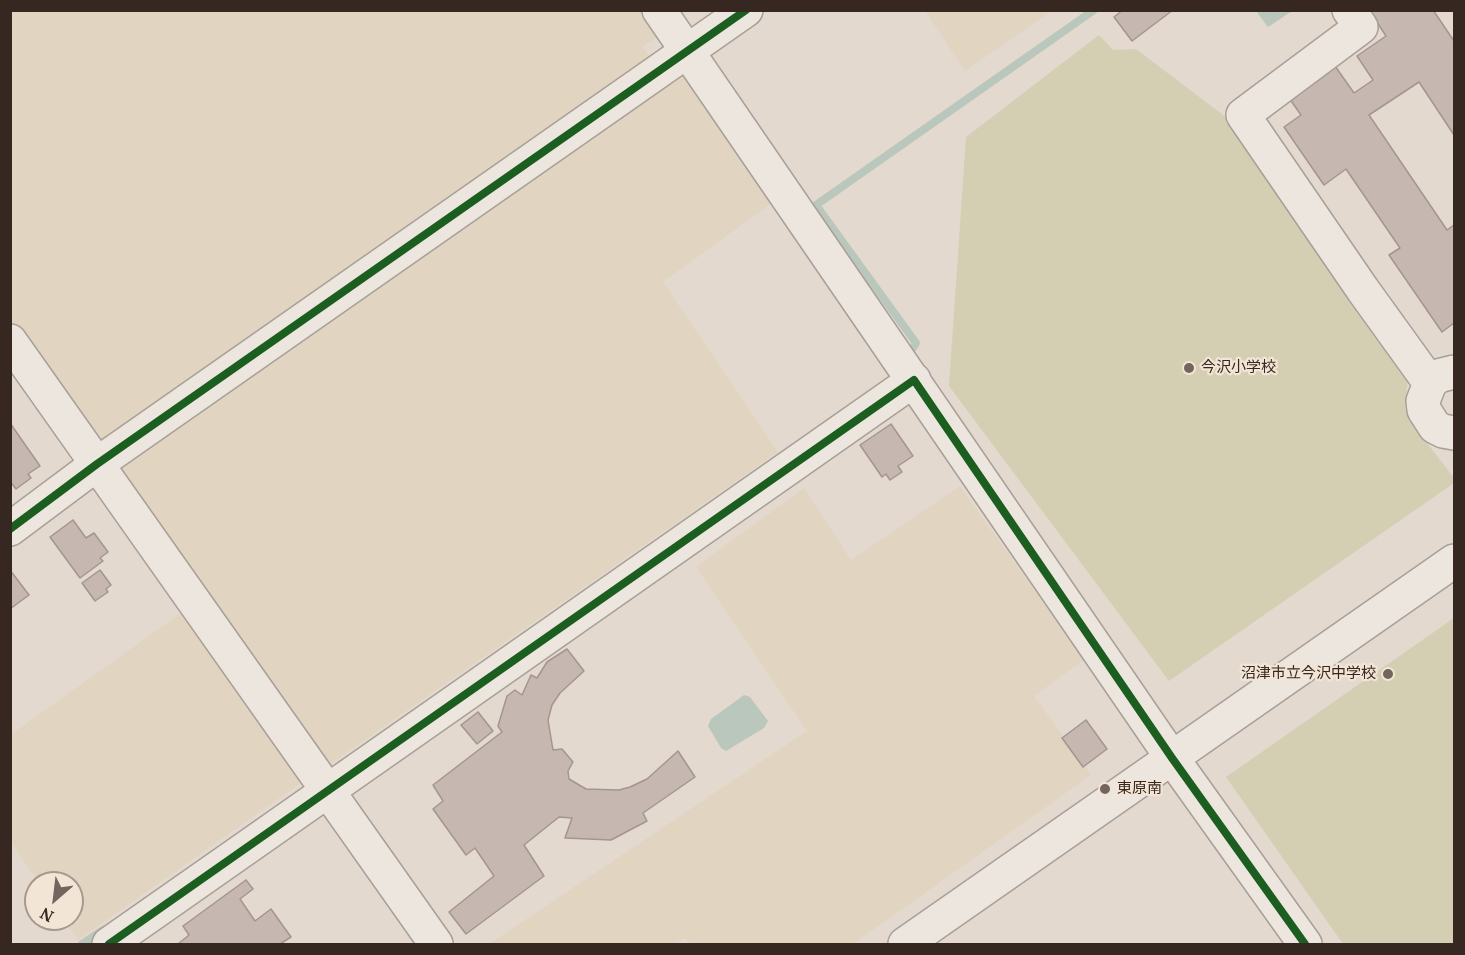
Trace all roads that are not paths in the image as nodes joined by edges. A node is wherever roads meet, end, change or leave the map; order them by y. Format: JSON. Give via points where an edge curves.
{"nodes":[{"id":1,"x":659,"y":10,"type":"edge"},
{"id":2,"x":746,"y":10,"type":"edge"},
{"id":3,"x":1349,"y":10,"type":"edge"},
{"id":4,"x":687,"y":51,"type":"junction"},
{"id":5,"x":10,"y":341,"type":"edge"},
{"id":6,"x":1442,"y":378,"type":"edge"},
{"id":7,"x":914,"y":380,"type":"junction"},
{"id":8,"x":1455,"y":433,"type":"edge"},
{"id":9,"x":97,"y":464,"type":"junction"},
{"id":10,"x":10,"y":529,"type":"edge"},
{"id":11,"x":1455,"y":561,"type":"edge"},
{"id":12,"x":1172,"y":758,"type":"junction"},
{"id":13,"x":328,"y":790,"type":"junction"},
{"id":14,"x":109,"y":945,"type":"edge"},
{"id":15,"x":436,"y":945,"type":"edge"},
{"id":16,"x":905,"y":945,"type":"edge"},
{"id":17,"x":1305,"y":945,"type":"edge"}],
"edges":[{"from":1,"to":4,"type":"street"},
{"from":2,"to":4,"type":"street"},
{"from":3,"to":6,"type":"street","via":[[1361,27],[1243,115],[1363,290]]},
{"from":4,"to":7,"type":"street"},
{"from":4,"to":9,"type":"street"},
{"from":5,"to":9,"type":"street"},
{"from":6,"to":8,"type":"street","via":[[1423,401],[1424,410],[1435,426]]},
{"from":7,"to":12,"type":"street"},
{"from":7,"to":13,"type":"street"},
{"from":9,"to":10,"type":"street"},
{"from":9,"to":13,"type":"street"},
{"from":11,"to":12,"type":"street"},
{"from":12,"to":16,"type":"street"},
{"from":12,"to":17,"type":"street"},
{"from":13,"to":14,"type":"street"},
{"from":13,"to":15,"type":"street"}]}
